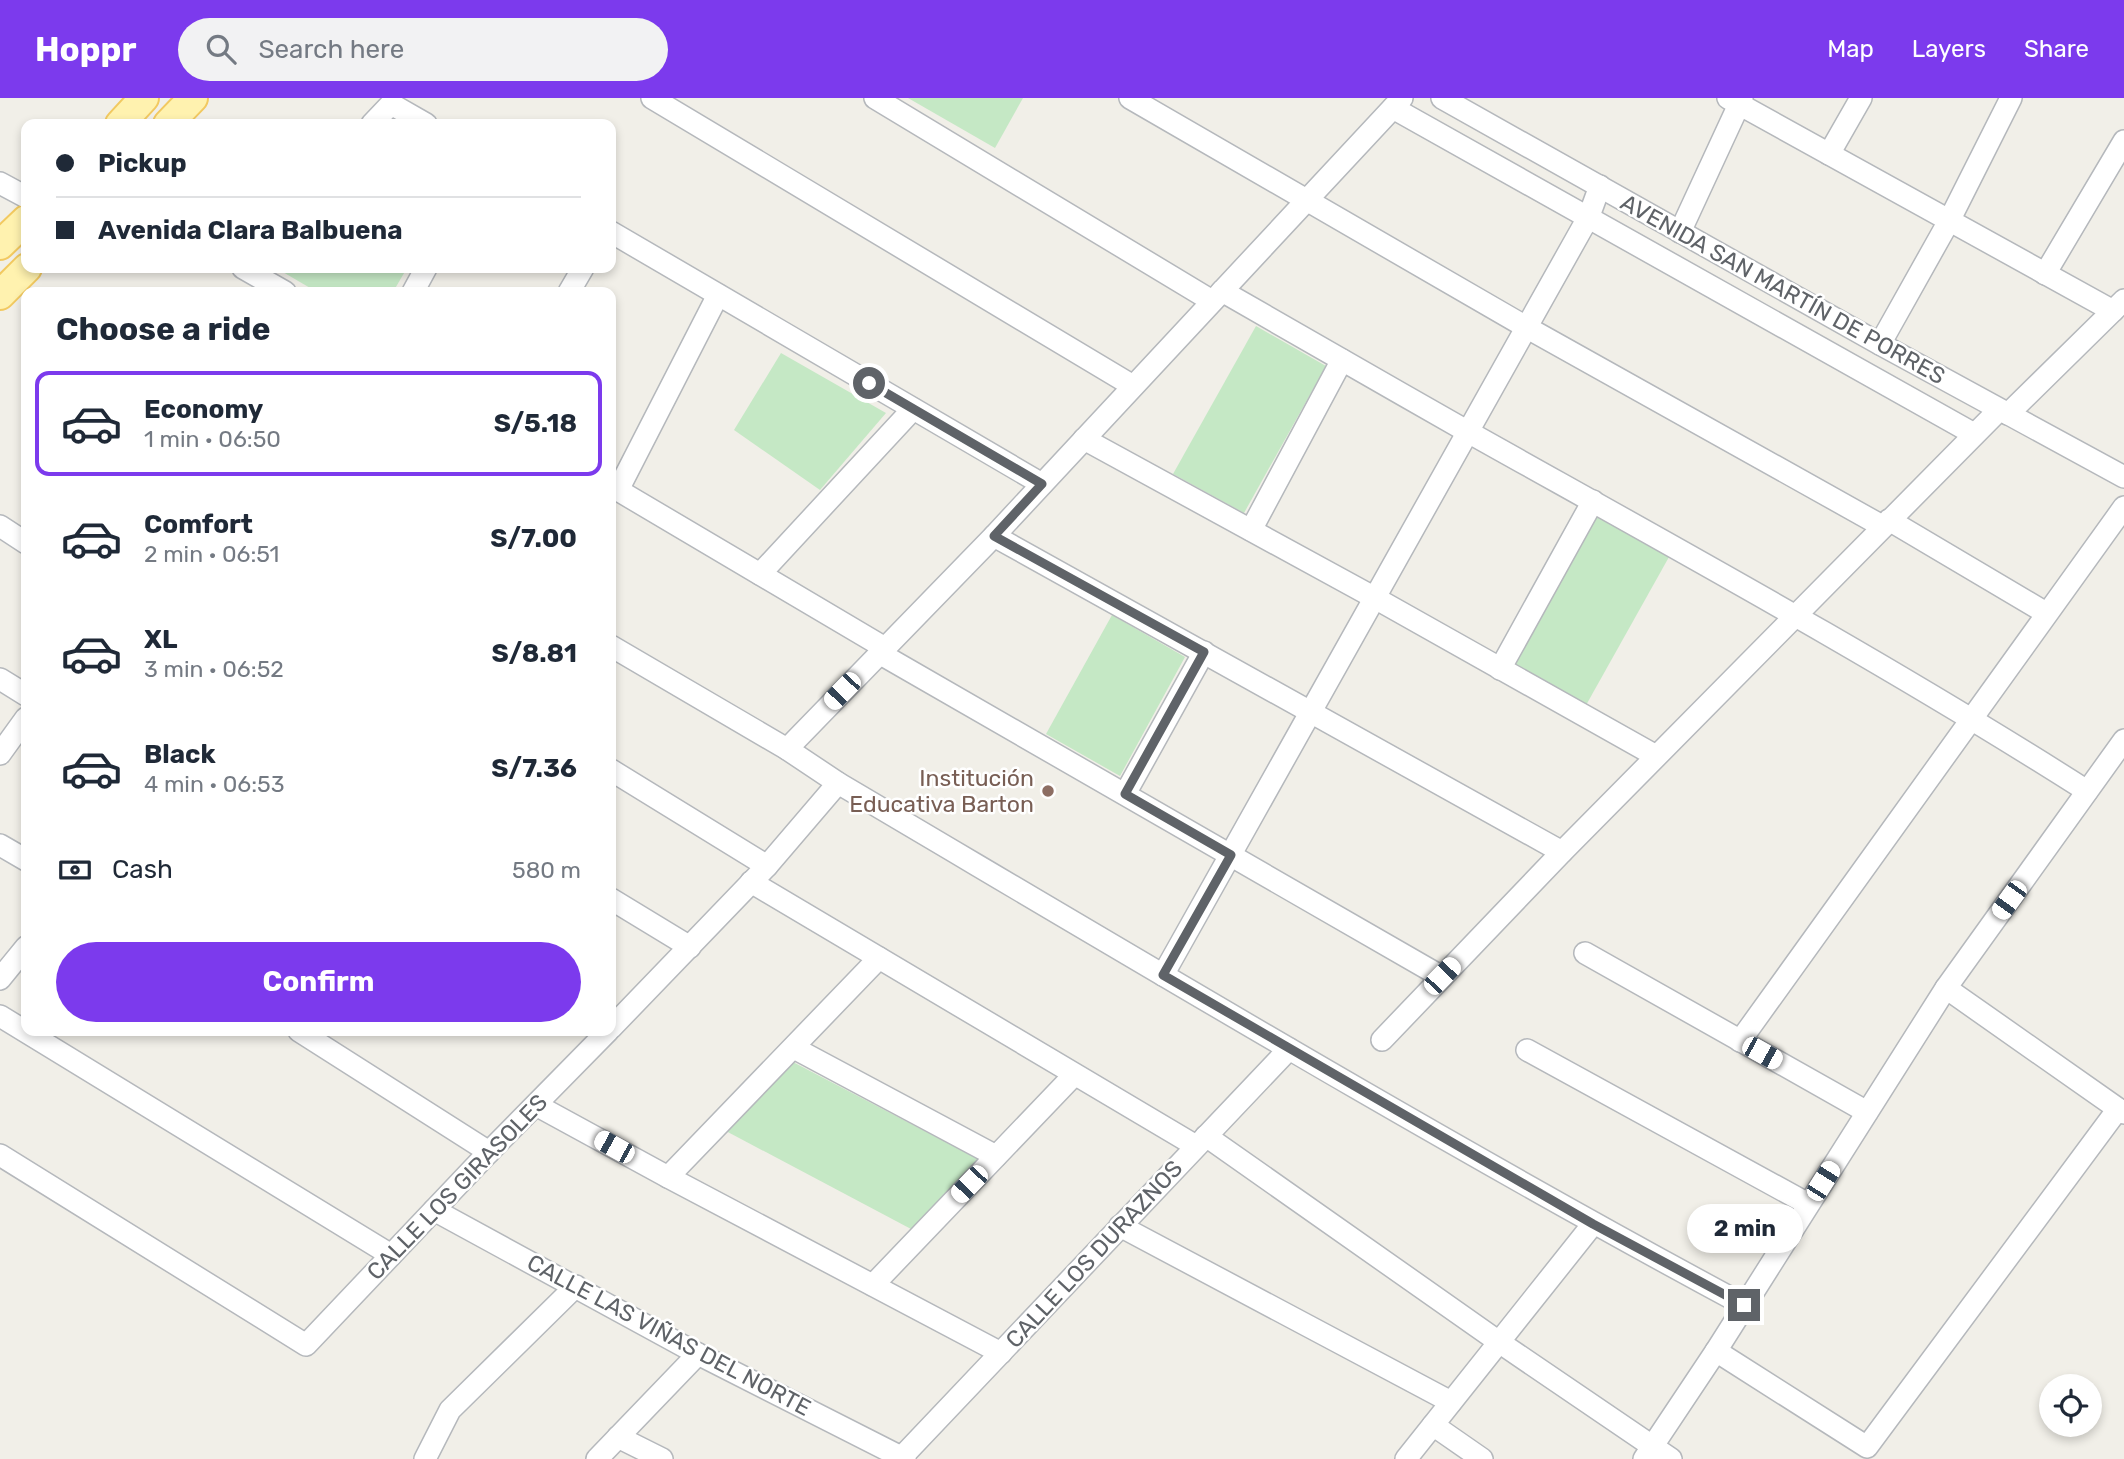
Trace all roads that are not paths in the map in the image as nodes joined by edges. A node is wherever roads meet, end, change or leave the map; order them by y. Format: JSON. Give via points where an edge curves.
{"nodes":[{"id":1,"x":144,"y":98,"type":"edge"},
{"id":2,"x":193,"y":98,"type":"edge"},
{"id":3,"x":652,"y":98,"type":"edge"},
{"id":4,"x":875,"y":98,"type":"edge"},
{"id":5,"x":1130,"y":98,"type":"edge"},
{"id":6,"x":1442,"y":98,"type":"edge"},
{"id":7,"x":1861,"y":98,"type":"edge"},
{"id":8,"x":2011,"y":98,"type":"edge"},
{"id":9,"x":1736,"y":100,"type":"edge"},
{"id":10,"x":1397,"y":103,"type":"edge"},
{"id":11,"x":125,"y":119,"type":"edge"},
{"id":12,"x":173,"y":119,"type":"edge"},
{"id":13,"x":377,"y":119,"type":"edge"},
{"id":14,"x":417,"y":119,"type":"edge"},
{"id":15,"x":2124,"y":141,"type":"edge"},
{"id":16,"x":1829,"y":154,"type":"junction"},
{"id":17,"x":0,"y":183,"type":"edge"},
{"id":18,"x":1600,"y":186,"type":"junction"},
{"id":19,"x":21,"y":194,"type":"edge"},
{"id":20,"x":1306,"y":201,"type":"junction"},
{"id":21,"x":1589,"y":216,"type":"junction"},
{"id":22,"x":1949,"y":221,"type":"junction"},
{"id":23,"x":21,"y":225,"type":"edge"},
{"id":24,"x":1680,"y":232,"type":"junction"},
{"id":25,"x":616,"y":235,"type":"edge"},
{"id":26,"x":0,"y":245,"type":"edge"},
{"id":27,"x":253,"y":273,"type":"edge"},
{"id":28,"x":2045,"y":274,"type":"junction"},
{"id":29,"x":277,"y":287,"type":"edge"},
{"id":30,"x":718,"y":295,"type":"junction"},
{"id":31,"x":1217,"y":296,"type":"junction"},
{"id":32,"x":2121,"y":304,"type":"edge"},
{"id":33,"x":1526,"y":327,"type":"junction"},
{"id":34,"x":1880,"y":344,"type":"junction"},
{"id":35,"x":1342,"y":360,"type":"junction"},
{"id":36,"x":1133,"y":386,"type":"junction"},
{"id":37,"x":913,"y":409,"type":"junction"},
{"id":38,"x":2003,"y":412,"type":"junction"},
{"id":39,"x":1468,"y":432,"type":"junction"},
{"id":40,"x":1974,"y":434,"type":"junction"},
{"id":41,"x":1084,"y":439,"type":"junction"},
{"id":42,"x":2124,"y":477,"type":"edge"},
{"id":43,"x":616,"y":484,"type":"edge"},
{"id":44,"x":1042,"y":484,"type":"junction"},
{"id":45,"x":616,"y":489,"type":"edge"},
{"id":46,"x":1593,"y":501,"type":"junction"},
{"id":47,"x":2124,"y":507,"type":"edge"},
{"id":48,"x":1886,"y":523,"type":"junction"},
{"id":49,"x":0,"y":526,"type":"edge"},
{"id":50,"x":1251,"y":530,"type":"junction"},
{"id":51,"x":994,"y":536,"type":"junction"},
{"id":52,"x":21,"y":540,"type":"edge"},
{"id":53,"x":760,"y":574,"type":"junction"},
{"id":54,"x":1375,"y":598,"type":"junction"},
{"id":55,"x":2046,"y":613,"type":"junction"},
{"id":56,"x":1796,"y":614,"type":"junction"},
{"id":57,"x":616,"y":649,"type":"edge"},
{"id":58,"x":882,"y":651,"type":"junction"},
{"id":59,"x":1204,"y":652,"type":"junction"},
{"id":60,"x":1500,"y":669,"type":"junction"},
{"id":61,"x":0,"y":679,"type":"edge"},
{"id":62,"x":21,"y":692,"type":"edge"},
{"id":63,"x":1312,"y":712,"type":"junction"},
{"id":64,"x":1973,"y":718,"type":"junction"},
{"id":65,"x":21,"y":725,"type":"edge"},
{"id":66,"x":2124,"y":740,"type":"edge"},
{"id":67,"x":787,"y":748,"type":"junction"},
{"id":68,"x":0,"y":754,"type":"edge"},
{"id":69,"x":1656,"y":757,"type":"junction"},
{"id":70,"x":616,"y":773,"type":"edge"},
{"id":71,"x":838,"y":783,"type":"junction"},
{"id":72,"x":2087,"y":791,"type":"junction"},
{"id":73,"x":1125,"y":794,"type":"junction"},
{"id":74,"x":0,"y":845,"type":"edge"},
{"id":75,"x":1562,"y":852,"type":"junction"},
{"id":76,"x":1231,"y":855,"type":"junction"},
{"id":77,"x":21,"y":857,"type":"edge"},
{"id":78,"x":768,"y":866,"type":"junction"},
{"id":79,"x":751,"y":882,"type":"junction"},
{"id":80,"x":616,"y":902,"type":"edge"},
{"id":81,"x":690,"y":947,"type":"junction"},
{"id":82,"x":21,"y":953,"type":"edge"},
{"id":83,"x":1585,"y":953,"type":"dead end"},
{"id":84,"x":879,"y":958,"type":"junction"},
{"id":85,"x":1163,"y":975,"type":"junction"},
{"id":86,"x":1442,"y":976,"type":"junction"},
{"id":87,"x":0,"y":978,"type":"edge"},
{"id":88,"x":1945,"y":988,"type":"junction"},
{"id":89,"x":0,"y":1016,"type":"edge"},
{"id":90,"x":616,"y":1017,"type":"edge"},
{"id":91,"x":21,"y":1029,"type":"edge"},
{"id":92,"x":33,"y":1036,"type":"edge"},
{"id":93,"x":307,"y":1036,"type":"edge"},
{"id":94,"x":596,"y":1036,"type":"edge"},
{"id":95,"x":1382,"y":1040,"type":"dead end"},
{"id":96,"x":1740,"y":1041,"type":"junction"},
{"id":97,"x":794,"y":1048,"type":"junction"},
{"id":98,"x":1289,"y":1049,"type":"junction"},
{"id":99,"x":1527,"y":1050,"type":"dead end"},
{"id":100,"x":1074,"y":1075,"type":"junction"},
{"id":101,"x":537,"y":1105,"type":"junction"},
{"id":102,"x":2121,"y":1111,"type":"edge"},
{"id":103,"x":1867,"y":1112,"type":"junction"},
{"id":104,"x":1201,"y":1141,"type":"junction"},
{"id":105,"x":489,"y":1152,"type":"junction"},
{"id":106,"x":0,"y":1155,"type":"edge"},
{"id":107,"x":996,"y":1156,"type":"junction"},
{"id":108,"x":668,"y":1177,"type":"junction"},
{"id":109,"x":1808,"y":1204,"type":"junction"},
{"id":110,"x":434,"y":1210,"type":"junction"},
{"id":111,"x":1593,"y":1224,"type":"junction"},
{"id":112,"x":1120,"y":1227,"type":"junction"},
{"id":113,"x":391,"y":1255,"type":"junction"},
{"id":114,"x":873,"y":1285,"type":"junction"},
{"id":115,"x":576,"y":1286,"type":"junction"},
{"id":116,"x":1744,"y":1305,"type":"junction"},
{"id":117,"x":1499,"y":1342,"type":"junction"},
{"id":118,"x":1716,"y":1351,"type":"junction"},
{"id":119,"x":1001,"y":1353,"type":"junction"},
{"id":120,"x":698,"y":1354,"type":"junction"},
{"id":121,"x":1451,"y":1402,"type":"junction"},
{"id":122,"x":1433,"y":1425,"type":"junction"},
{"id":123,"x":618,"y":1437,"type":"junction"},
{"id":124,"x":1648,"y":1453,"type":"edge"},
{"id":125,"x":902,"y":1458,"type":"edge"},
{"id":126,"x":425,"y":1459,"type":"edge"},
{"id":127,"x":597,"y":1459,"type":"edge"},
{"id":128,"x":662,"y":1459,"type":"edge"},
{"id":129,"x":1406,"y":1459,"type":"edge"},
{"id":130,"x":1482,"y":1459,"type":"edge"},
{"id":131,"x":1671,"y":1459,"type":"edge"}],
"edges":[{"from":1,"to":11,"type":"main road"},
{"from":2,"to":12,"type":"main road"},
{"from":3,"to":36,"type":"street"},
{"from":4,"to":31,"type":"street"},
{"from":5,"to":20,"type":"street"},
{"from":6,"to":18,"type":"street","name":"AVENIDA SAN MARTÍN DE PORRES"},
{"from":7,"to":16,"type":"street"},
{"from":8,"to":22,"type":"street"},
{"from":9,"to":16,"type":"street"},
{"from":9,"to":24,"type":"street"},
{"from":10,"to":20,"type":"street"},
{"from":10,"to":21,"type":"street"},
{"from":13,"to":14,"type":"street","via":[[391,104]]},
{"from":15,"to":28,"type":"street"},
{"from":16,"to":22,"type":"street"},
{"from":17,"to":19,"type":"street"},
{"from":18,"to":21,"type":"street"},
{"from":18,"to":24,"type":"street","name":"AVENIDA SAN MARTÍN DE PORRES"},
{"from":20,"to":31,"type":"street"},
{"from":20,"to":33,"type":"street"},
{"from":21,"to":33,"type":"street"},
{"from":21,"to":40,"type":"street"},
{"from":22,"to":28,"type":"street"},
{"from":22,"to":34,"type":"street"},
{"from":23,"to":26,"type":"main road"},
{"from":24,"to":34,"type":"street","name":"AVENIDA SAN MARTÍN DE PORRES"},
{"from":25,"to":30,"type":"street"},
{"from":27,"to":29,"type":"street"},
{"from":28,"to":32,"type":"street"},
{"from":30,"to":37,"type":"street"},
{"from":30,"to":43,"type":"street"},
{"from":31,"to":35,"type":"street"},
{"from":31,"to":36,"type":"street"},
{"from":32,"to":38,"type":"street"},
{"from":33,"to":39,"type":"street"},
{"from":33,"to":48,"type":"street"},
{"from":34,"to":38,"type":"street","name":"AVENIDA SAN MARTÍN DE PORRES"},
{"from":35,"to":39,"type":"street"},
{"from":35,"to":50,"type":"street"},
{"from":36,"to":41,"type":"street"},
{"from":37,"to":44,"type":"street"},
{"from":37,"to":53,"type":"street"},
{"from":38,"to":40,"type":"street"},
{"from":38,"to":42,"type":"street","name":"AVENIDA SAN MARTÍN DE PORRES"},
{"from":39,"to":46,"type":"street"},
{"from":39,"to":54,"type":"street"},
{"from":40,"to":48,"type":"street"},
{"from":41,"to":44,"type":"street"},
{"from":41,"to":50,"type":"street"},
{"from":44,"to":51,"type":"street"},
{"from":45,"to":53,"type":"street"},
{"from":46,"to":56,"type":"street"},
{"from":46,"to":60,"type":"street"},
{"from":47,"to":55,"type":"street"},
{"from":48,"to":55,"type":"street"},
{"from":48,"to":56,"type":"street"},
{"from":49,"to":52,"type":"street"},
{"from":50,"to":54,"type":"street"},
{"from":51,"to":58,"type":"street"},
{"from":51,"to":59,"type":"street"},
{"from":53,"to":58,"type":"street"},
{"from":54,"to":60,"type":"street"},
{"from":54,"to":63,"type":"street"},
{"from":55,"to":64,"type":"street"},
{"from":56,"to":64,"type":"street"},
{"from":56,"to":69,"type":"street"},
{"from":57,"to":67,"type":"street"},
{"from":58,"to":67,"type":"street"},
{"from":58,"to":73,"type":"street"},
{"from":59,"to":63,"type":"street"},
{"from":59,"to":73,"type":"street"},
{"from":60,"to":69,"type":"street"},
{"from":61,"to":62,"type":"street"},
{"from":63,"to":75,"type":"street"},
{"from":63,"to":76,"type":"street"},
{"from":64,"to":72,"type":"street"},
{"from":64,"to":96,"type":"street"},
{"from":65,"to":68,"type":"street"},
{"from":66,"to":72,"type":"street"},
{"from":67,"to":71,"type":"street"},
{"from":69,"to":75,"type":"street"},
{"from":70,"to":78,"type":"street"},
{"from":71,"to":78,"type":"street","name":"CALLE LOS GIRASOLES"},
{"from":71,"to":85,"type":"street"},
{"from":72,"to":88,"type":"street"},
{"from":73,"to":76,"type":"street"},
{"from":74,"to":77,"type":"street"},
{"from":75,"to":86,"type":"street"},
{"from":76,"to":85,"type":"street"},
{"from":76,"to":86,"type":"street"},
{"from":78,"to":79,"type":"street","name":"CALLE LOS GIRASOLES"},
{"from":79,"to":81,"type":"street","name":"CALLE LOS GIRASOLES"},
{"from":79,"to":84,"type":"street"},
{"from":80,"to":81,"type":"street"},
{"from":81,"to":90,"type":"street","name":"CALLE LOS GIRASOLES"},
{"from":82,"to":87,"type":"street"},
{"from":83,"to":96,"type":"street"},
{"from":84,"to":97,"type":"street"},
{"from":84,"to":100,"type":"street"},
{"from":85,"to":98,"type":"street"},
{"from":86,"to":95,"type":"street"},
{"from":88,"to":102,"type":"street"},
{"from":88,"to":103,"type":"street"},
{"from":89,"to":91,"type":"street"},
{"from":92,"to":113,"type":"street"},
{"from":93,"to":105,"type":"street"},
{"from":94,"to":101,"type":"street","name":"CALLE LOS GIRASOLES"},
{"from":96,"to":103,"type":"street"},
{"from":97,"to":107,"type":"street"},
{"from":97,"to":108,"type":"street"},
{"from":98,"to":104,"type":"street","name":"CALLE LOS DURAZNOS"},
{"from":98,"to":111,"type":"street"},
{"from":99,"to":109,"type":"street"},
{"from":100,"to":104,"type":"street"},
{"from":100,"to":107,"type":"street"},
{"from":101,"to":105,"type":"street","name":"CALLE LOS GIRASOLES"},
{"from":101,"to":108,"type":"street"},
{"from":102,"to":118,"type":"street","via":[[1867,1447]]},
{"from":103,"to":109,"type":"street"},
{"from":104,"to":112,"type":"street","name":"CALLE LOS DURAZNOS"},
{"from":104,"to":117,"type":"street"},
{"from":105,"to":110,"type":"street","name":"CALLE LOS GIRASOLES"},
{"from":106,"to":113,"type":"street","name":"CALLE LOS GIRASOLES","via":[[306,1345]]},
{"from":107,"to":114,"type":"street"},
{"from":108,"to":114,"type":"street"},
{"from":109,"to":116,"type":"street"},
{"from":110,"to":113,"type":"street","name":"CALLE LOS GIRASOLES"},
{"from":110,"to":115,"type":"street","name":"CALLE LAS VIÑAS DEL NORTE"},
{"from":111,"to":116,"type":"street"},
{"from":111,"to":117,"type":"street"},
{"from":112,"to":119,"type":"street","name":"CALLE LOS DURAZNOS"},
{"from":112,"to":121,"type":"street"},
{"from":114,"to":119,"type":"street"},
{"from":115,"to":120,"type":"street","name":"CALLE LAS VIÑAS DEL NORTE"},
{"from":115,"to":126,"type":"street","via":[[450,1410]]},
{"from":116,"to":118,"type":"street"},
{"from":117,"to":121,"type":"street"},
{"from":117,"to":124,"type":"street"},
{"from":118,"to":124,"type":"street"},
{"from":119,"to":125,"type":"street","name":"CALLE LOS DURAZNOS"},
{"from":120,"to":123,"type":"street"},
{"from":120,"to":125,"type":"street","name":"CALLE LAS VIÑAS DEL NORTE"},
{"from":121,"to":122,"type":"street"},
{"from":122,"to":129,"type":"street"},
{"from":122,"to":130,"type":"street"},
{"from":123,"to":127,"type":"street"},
{"from":123,"to":128,"type":"street"},
{"from":124,"to":131,"type":"street"}]}
